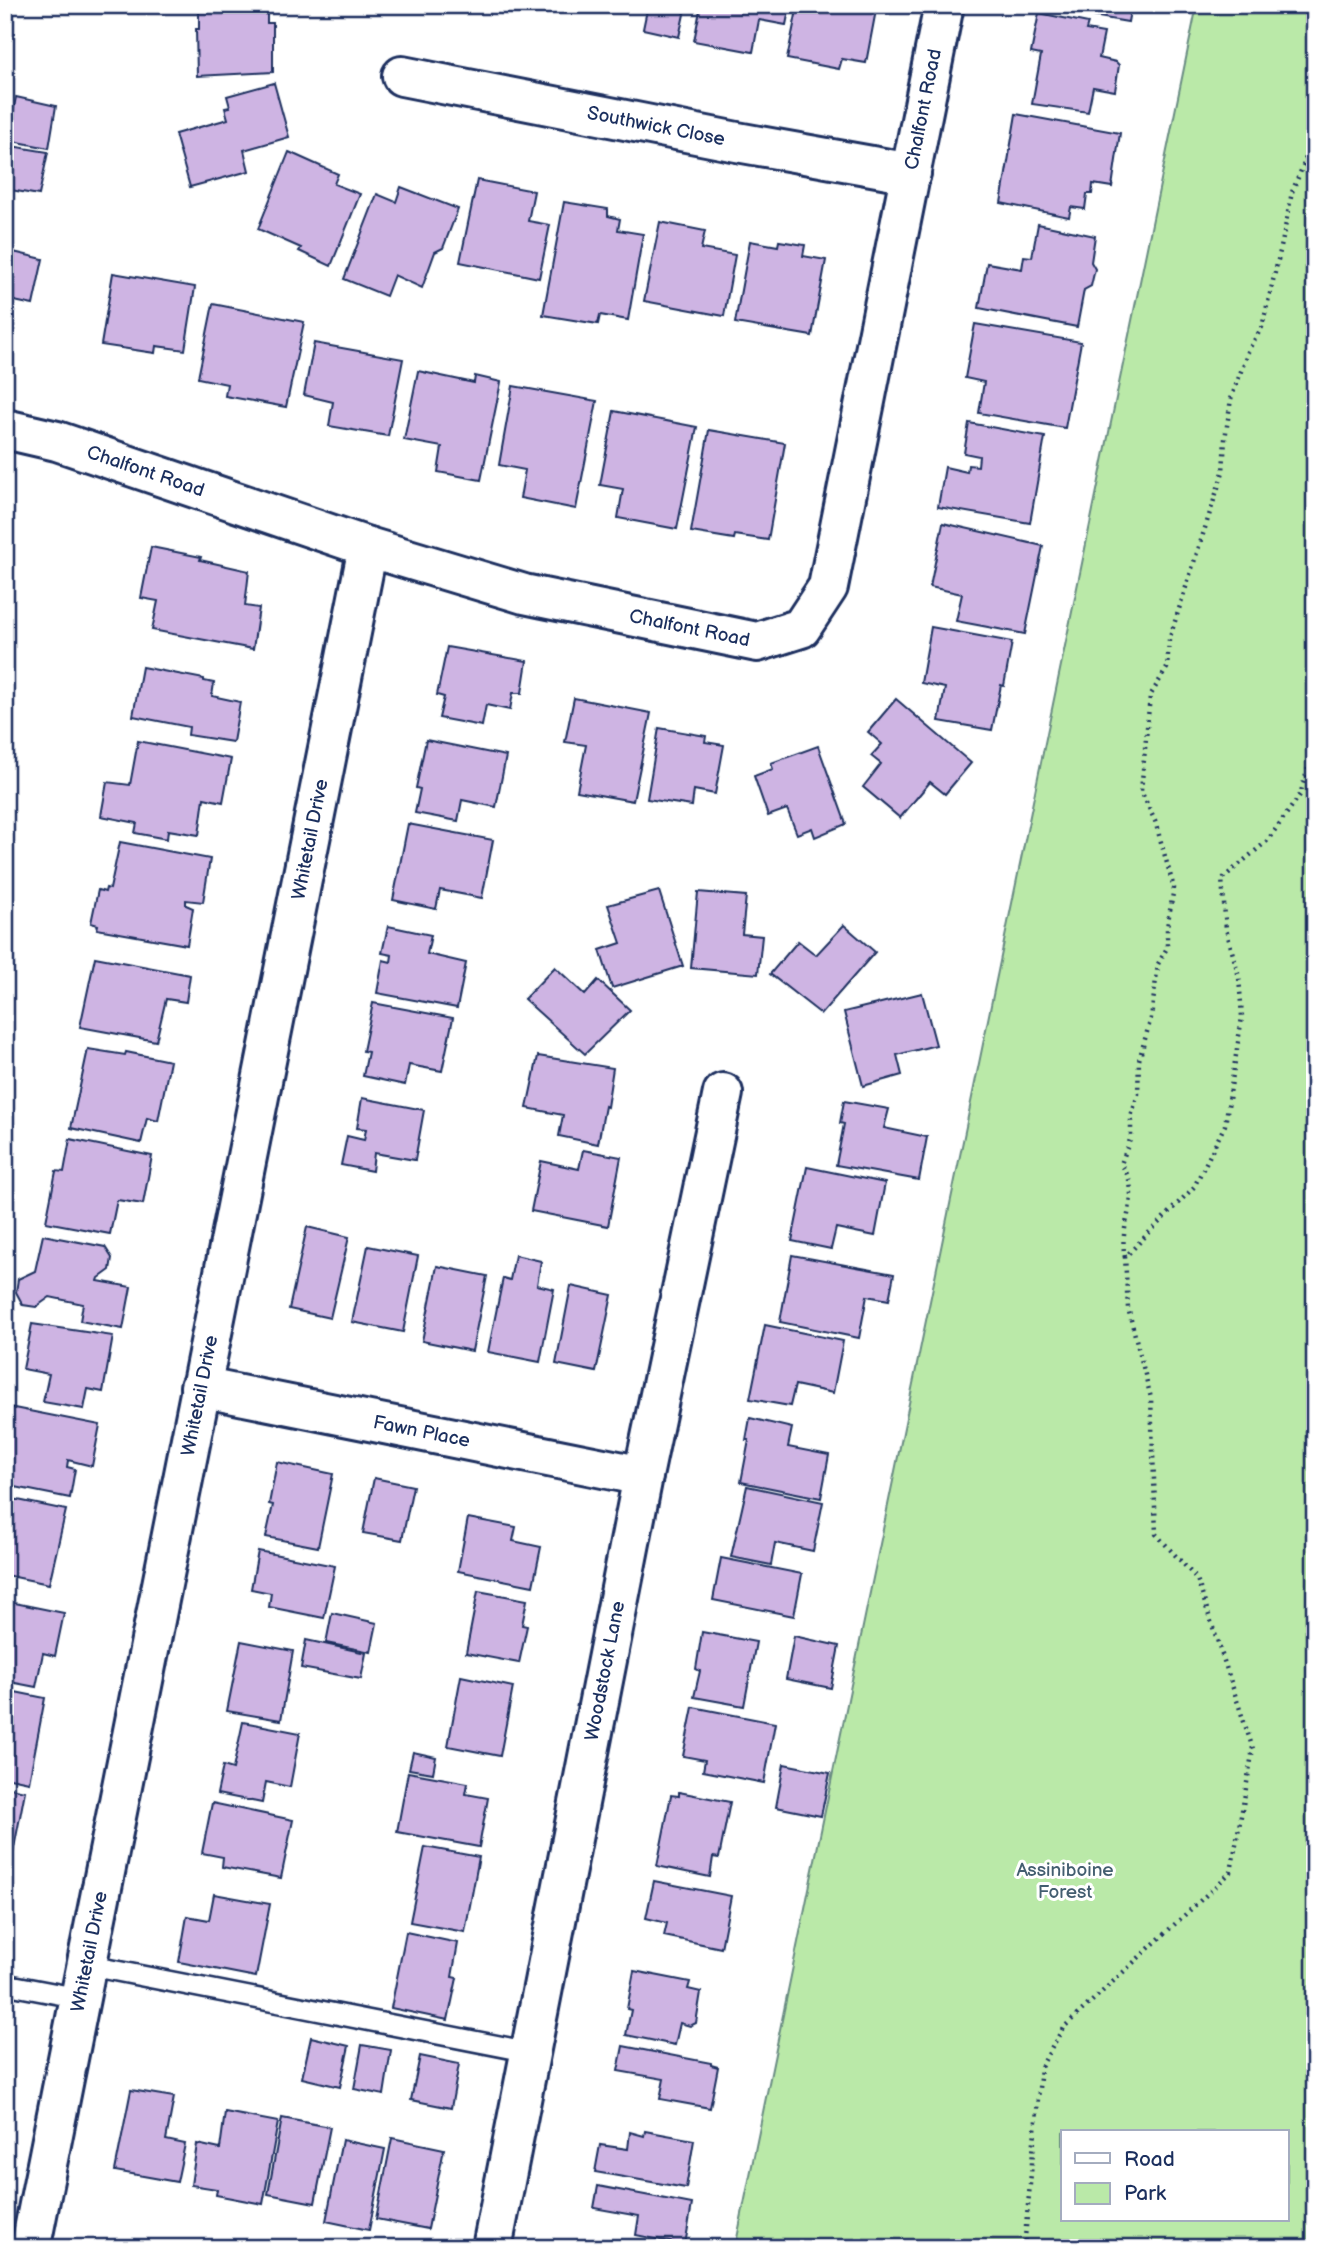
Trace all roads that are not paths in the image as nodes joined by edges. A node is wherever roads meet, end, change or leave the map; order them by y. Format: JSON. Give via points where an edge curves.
{"nodes":[{"id":1,"x":944,"y":5,"type":"edge"},
{"id":2,"x":402,"y":75,"type":"dead end"},
{"id":3,"x":911,"y":173,"type":"junction"},
{"id":4,"x":5,"y":429,"type":"edge"},
{"id":5,"x":368,"y":547,"type":"junction"},
{"id":6,"x":723,"y":1093,"type":"dead end"},
{"id":7,"x":201,"y":1387,"type":"junction"},
{"id":8,"x":643,"y":1476,"type":"junction"},
{"id":9,"x":83,"y":1982,"type":"junction"},
{"id":10,"x":5,"y":1983,"type":"edge"},
{"id":11,"x":530,"y":2052,"type":"junction"},
{"id":12,"x":28,"y":2245,"type":"edge"},
{"id":13,"x":492,"y":2248,"type":"edge"}],
"edges":[{"from":1,"to":3,"type":"street","name":"Chalfont Road"},
{"from":2,"to":3,"type":"street","name":"Southwick Close"},
{"from":3,"to":5,"type":"street","name":"Chalfont Road","via":[[828,587],[801,628],[757,642],[524,594]]},
{"from":4,"to":5,"type":"street","name":"Chalfont Road","via":[[57,441]]},
{"from":5,"to":7,"type":"street","name":"Whitetail Drive"},
{"from":6,"to":8,"type":"street","name":"Woodstock Lane"},
{"from":7,"to":8,"type":"street","name":"Fawn Place"},
{"from":7,"to":9,"type":"street","name":"Whitetail Drive"},
{"from":8,"to":11,"type":"street","name":"Woodstock Lane"},
{"from":9,"to":10,"type":"lane"},
{"from":9,"to":11,"type":"lane"},
{"from":9,"to":12,"type":"street","name":"Whitetail Drive"},
{"from":11,"to":13,"type":"street","name":"Woodstock Lane"}]}
